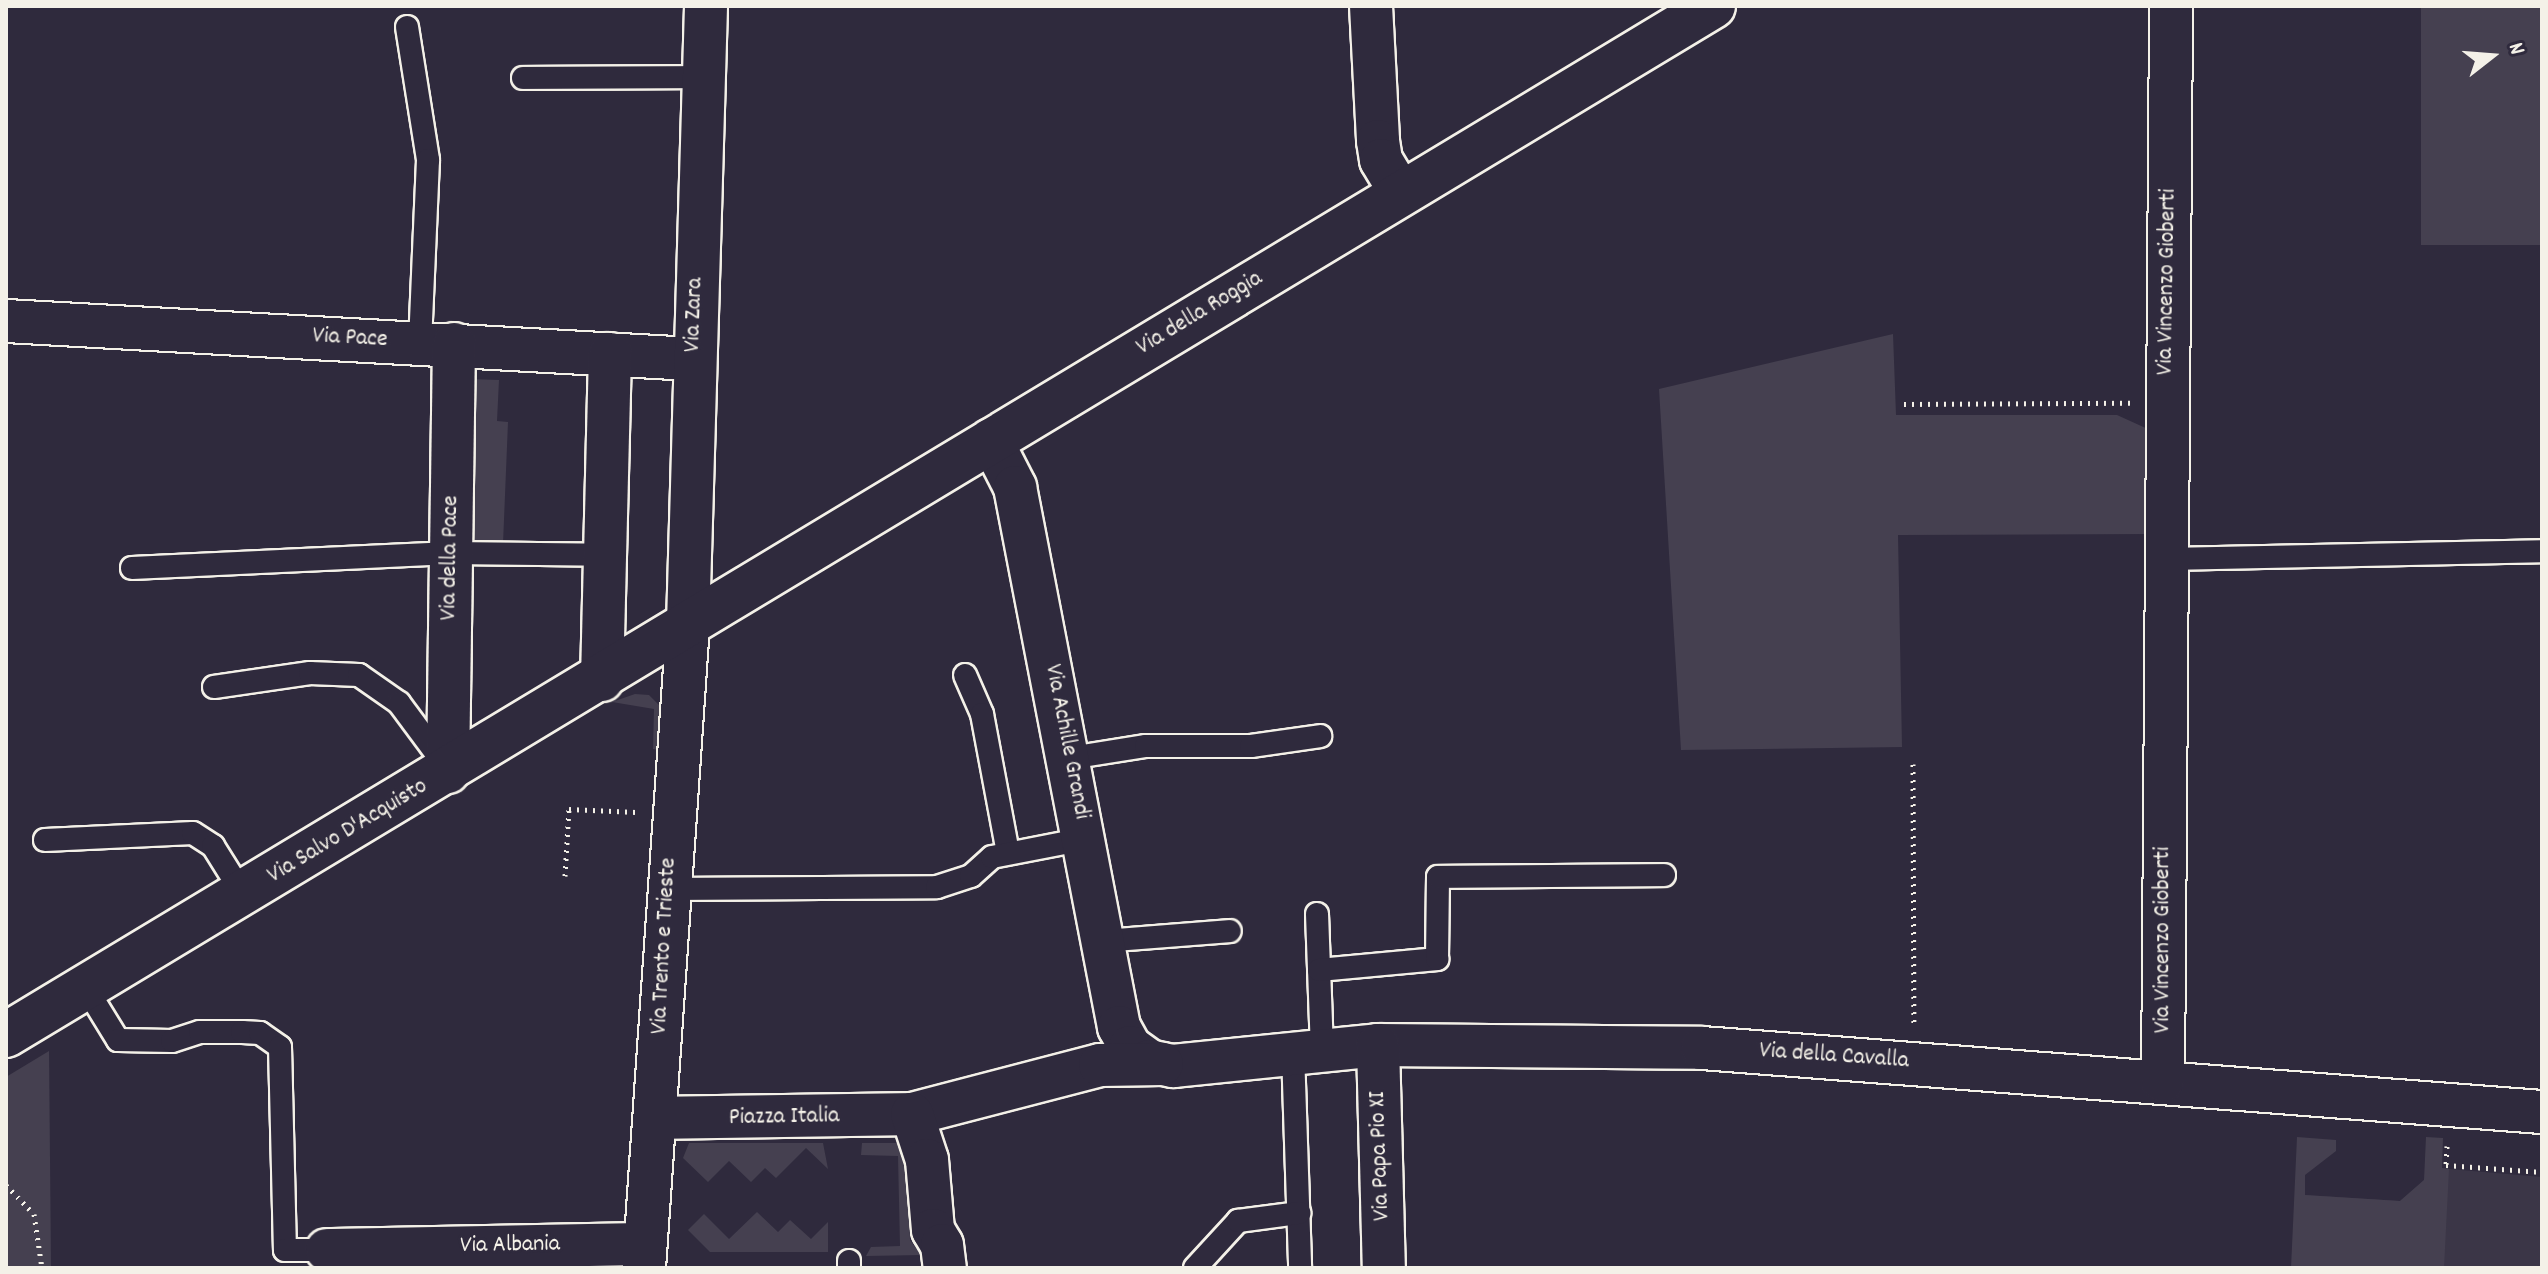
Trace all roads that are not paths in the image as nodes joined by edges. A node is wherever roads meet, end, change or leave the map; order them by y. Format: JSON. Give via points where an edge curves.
{"nodes":[{"id":1,"x":706,"y":6,"type":"edge"},
{"id":2,"x":1371,"y":6,"type":"edge"},
{"id":3,"x":1713,"y":6,"type":"edge"},
{"id":4,"x":2171,"y":6,"type":"edge"},
{"id":5,"x":407,"y":27,"type":"dead end"},
{"id":6,"x":705,"y":77,"type":"junction"},
{"id":7,"x":523,"y":78,"type":"dead end"},
{"id":8,"x":1401,"y":193,"type":"junction"},
{"id":9,"x":6,"y":321,"type":"edge"},
{"id":10,"x":437,"y":344,"type":"junction"},
{"id":11,"x":610,"y":354,"type":"junction"},
{"id":12,"x":693,"y":359,"type":"junction"},
{"id":13,"x":991,"y":440,"type":"junction"},
{"id":14,"x":2542,"y":551,"type":"edge"},
{"id":15,"x":451,"y":553,"type":"junction"},
{"id":16,"x":604,"y":555,"type":"junction"},
{"id":17,"x":2167,"y":559,"type":"junction"},
{"id":18,"x":132,"y":568,"type":"dead end"},
{"id":19,"x":688,"y":624,"type":"junction"},
{"id":20,"x":965,"y":675,"type":"dead end"},
{"id":21,"x":602,"y":680,"type":"junction"},
{"id":22,"x":214,"y":687,"type":"dead end"},
{"id":23,"x":1320,"y":736,"type":"dead end"},
{"id":24,"x":1070,"y":758,"type":"junction"},
{"id":25,"x":448,"y":772,"type":"junction"},
{"id":26,"x":1085,"y":839,"type":"junction"},
{"id":27,"x":45,"y":840,"type":"dead end"},
{"id":28,"x":1008,"y":853,"type":"junction"},
{"id":29,"x":1664,"y":875,"type":"dead end"},
{"id":30,"x":669,"y":889,"type":"junction"},
{"id":31,"x":243,"y":894,"type":"junction"},
{"id":32,"x":1317,"y":914,"type":"dead end"},
{"id":33,"x":1230,"y":931,"type":"dead end"},
{"id":34,"x":1103,"y":941,"type":"junction"},
{"id":35,"x":1319,"y":970,"type":"junction"},
{"id":36,"x":86,"y":988,"type":"junction"},
{"id":37,"x":6,"y":1035,"type":"edge"},
{"id":38,"x":1378,"y":1045,"type":"junction"},
{"id":39,"x":1128,"y":1051,"type":"junction"},
{"id":40,"x":1308,"y":1051,"type":"junction"},
{"id":41,"x":2163,"y":1081,"type":"junction"},
{"id":42,"x":956,"y":1104,"type":"joint"},
{"id":43,"x":2542,"y":1112,"type":"edge"},
{"id":44,"x":912,"y":1114,"type":"junction"},
{"id":45,"x":655,"y":1118,"type":"junction"},
{"id":46,"x":1299,"y":1213,"type":"junction"},
{"id":47,"x":327,"y":1250,"type":"joint"},
{"id":48,"x":644,"y":1256,"type":"edge"},
{"id":49,"x":285,"y":1259,"type":"edge"},
{"id":50,"x":945,"y":1264,"type":"edge"},
{"id":51,"x":1195,"y":1268,"type":"edge"},
{"id":52,"x":1300,"y":1268,"type":"edge"},
{"id":53,"x":1384,"y":1268,"type":"edge"}],
"edges":[{"from":1,"to":6,"type":"street","name":"Via Zara"},
{"from":2,"to":8,"type":"street","via":[[1381,160]]},
{"from":3,"to":8,"type":"street","name":"Via della Roggia"},
{"from":4,"to":17,"type":"street","name":"Via Vincenzo Gioberti"},
{"from":5,"to":10,"type":"lane","via":[[428,160]]},
{"from":6,"to":7,"type":"lane"},
{"from":6,"to":12,"type":"street","name":"Via Zara"},
{"from":8,"to":13,"type":"street","name":"Via della Roggia"},
{"from":9,"to":10,"type":"street","name":"Via Pace"},
{"from":10,"to":11,"type":"street","name":"Via Pace"},
{"from":10,"to":15,"type":"street","name":"Via della Pace"},
{"from":11,"to":12,"type":"street","name":"Via Pace"},
{"from":11,"to":16,"type":"street"},
{"from":12,"to":19,"type":"street","name":"Via Zara"},
{"from":13,"to":19,"type":"street","name":"Via della Roggia"},
{"from":13,"to":24,"type":"street","name":"Via Achille Grandi","via":[[1015,487]]},
{"from":14,"to":17,"type":"lane"},
{"from":15,"to":16,"type":"lane"},
{"from":15,"to":18,"type":"lane"},
{"from":15,"to":25,"type":"street","name":"Via della Pace"},
{"from":16,"to":21,"type":"street"},
{"from":17,"to":41,"type":"street","name":"Via Vincenzo Gioberti"},
{"from":19,"to":21,"type":"street","name":"Via Salvo D'Acquisto"},
{"from":19,"to":30,"type":"street","name":"Via Trento e Trieste"},
{"from":20,"to":28,"type":"lane","via":[[982,714]]},
{"from":21,"to":25,"type":"street","name":"Via Salvo D'Acquisto"},
{"from":22,"to":25,"type":"lane","via":[[310,673],[359,675],[414,720]]},
{"from":23,"to":24,"type":"lane","via":[[1251,746],[1146,746]]},
{"from":24,"to":26,"type":"street","name":"Via Achille Grandi"},
{"from":25,"to":31,"type":"street","name":"Via Salvo D'Acquisto"},
{"from":26,"to":28,"type":"lane"},
{"from":26,"to":34,"type":"street","name":"Via Achille Grandi"},
{"from":27,"to":31,"type":"lane","via":[[193,833],[213,846]]},
{"from":28,"to":30,"type":"lane","via":[[992,857],[971,876],[937,887]]},
{"from":29,"to":35,"type":"lane","via":[[1438,877],[1437,959]]},
{"from":30,"to":45,"type":"street","name":"Via Trento e Trieste"},
{"from":31,"to":36,"type":"street","name":"Via Salvo D'Acquisto"},
{"from":32,"to":35,"type":"lane"},
{"from":33,"to":34,"type":"lane"},
{"from":34,"to":39,"type":"street","name":"Via Achille Grandi"},
{"from":35,"to":40,"type":"lane"},
{"from":36,"to":37,"type":"street","name":"Via Salvo D'Acquisto"},
{"from":36,"to":49,"type":"lane","via":[[118,1040],[172,1041],[200,1032],[242,1032],[260,1033],[280,1047]]},
{"from":38,"to":40,"type":"street","name":"Via della Cavalla"},
{"from":38,"to":41,"type":"street","name":"Via della Cavalla","via":[[1629,1046]]},
{"from":38,"to":53,"type":"street","name":"Via Papa Pio XI"},
{"from":39,"to":40,"type":"street","name":"Via della Cavalla"},
{"from":39,"to":42,"type":"street","name":"Via della Cavalla"},
{"from":40,"to":46,"type":"lane"},
{"from":41,"to":43,"type":"street","name":"Via della Cavalla"},
{"from":42,"to":44,"type":"street","name":"Piazza Italia"},
{"from":44,"to":45,"type":"street","name":"Piazza Italia"},
{"from":44,"to":50,"type":"street","via":[[927,1160],[933,1230]]},
{"from":45,"to":48,"type":"street","name":"Via Trento e Trieste"},
{"from":46,"to":51,"type":"lane","via":[[1238,1221]]},
{"from":46,"to":52,"type":"lane"},
{"from":47,"to":48,"type":"street","name":"Via Albania"},
{"from":47,"to":49,"type":"lane"}]}
